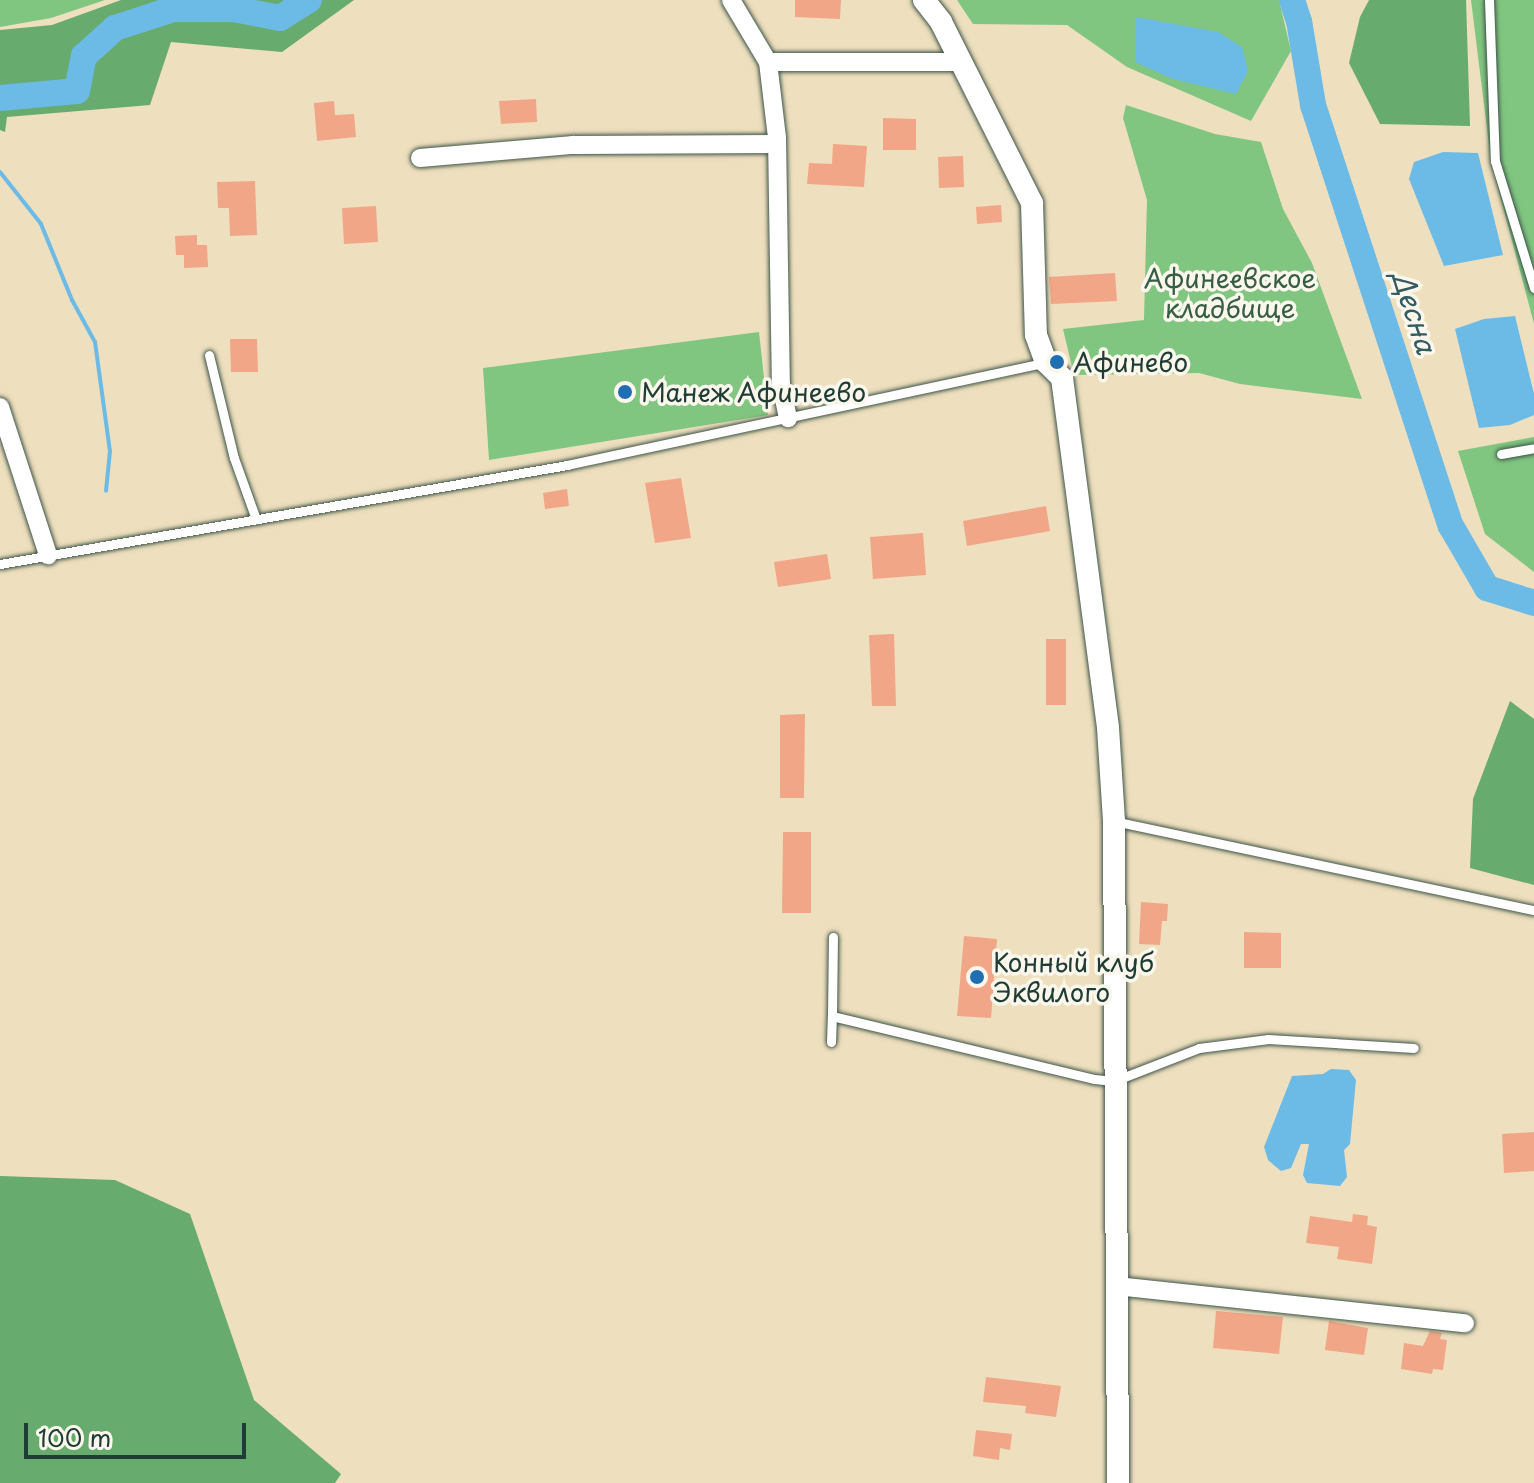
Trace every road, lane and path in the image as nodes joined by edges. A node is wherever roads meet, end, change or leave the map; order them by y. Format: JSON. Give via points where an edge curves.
{"nodes":[{"id":1,"x":731,"y":0,"type":"edge"},
{"id":2,"x":924,"y":0,"type":"edge"},
{"id":3,"x":1489,"y":0,"type":"edge"},
{"id":4,"x":768,"y":62,"type":"junction"},
{"id":5,"x":961,"y":62,"type":"junction"},
{"id":6,"x":777,"y":144,"type":"junction"},
{"id":7,"x":420,"y":158,"type":"dead end"},
{"id":8,"x":1534,"y":288,"type":"edge"},
{"id":9,"x":209,"y":355,"type":"dead end"},
{"id":10,"x":1046,"y":362,"type":"junction"},
{"id":11,"x":0,"y":407,"type":"edge"},
{"id":12,"x":788,"y":418,"type":"junction"},
{"id":13,"x":1534,"y":448,"type":"edge"},
{"id":14,"x":1501,"y":454,"type":"dead end"},
{"id":15,"x":256,"y":519,"type":"junction"},
{"id":16,"x":48,"y":555,"type":"junction"},
{"id":17,"x":0,"y":564,"type":"edge"},
{"id":18,"x":1114,"y":821,"type":"junction"},
{"id":19,"x":1534,"y":910,"type":"edge"},
{"id":20,"x":833,"y":937,"type":"dead end"},
{"id":21,"x":832,"y":1016,"type":"junction"},
{"id":22,"x":831,"y":1042,"type":"dead end"},
{"id":23,"x":1414,"y":1048,"type":"dead end"},
{"id":24,"x":1114,"y":1081,"type":"junction"},
{"id":25,"x":1116,"y":1286,"type":"junction"},
{"id":26,"x":1465,"y":1323,"type":"dead end"},
{"id":27,"x":1118,"y":1483,"type":"edge"}],
"edges":[{"from":1,"to":4,"type":"street"},
{"from":2,"to":5,"type":"street"},
{"from":3,"to":8,"type":"lane","via":[[1495,161]]},
{"from":4,"to":5,"type":"street"},
{"from":4,"to":6,"type":"street"},
{"from":5,"to":10,"type":"street","via":[[1032,203],[1036,335]]},
{"from":6,"to":7,"type":"street","via":[[573,145]]},
{"from":6,"to":12,"type":"street","via":[[781,385]]},
{"from":9,"to":15,"type":"lane","via":[[234,458]]},
{"from":10,"to":12,"type":"lane"},
{"from":10,"to":18,"type":"street","via":[[1062,378],[1108,728]]},
{"from":11,"to":16,"type":"street"},
{"from":12,"to":15,"type":"lane","via":[[567,465]]},
{"from":13,"to":14,"type":"lane"},
{"from":15,"to":16,"type":"lane"},
{"from":16,"to":17,"type":"lane"},
{"from":18,"to":19,"type":"lane"},
{"from":18,"to":24,"type":"street"},
{"from":20,"to":21,"type":"lane"},
{"from":21,"to":22,"type":"lane"},
{"from":21,"to":24,"type":"lane"},
{"from":23,"to":24,"type":"lane","via":[[1268,1039],[1199,1048]]},
{"from":24,"to":25,"type":"street"},
{"from":25,"to":26,"type":"street"},
{"from":25,"to":27,"type":"street"}]}
